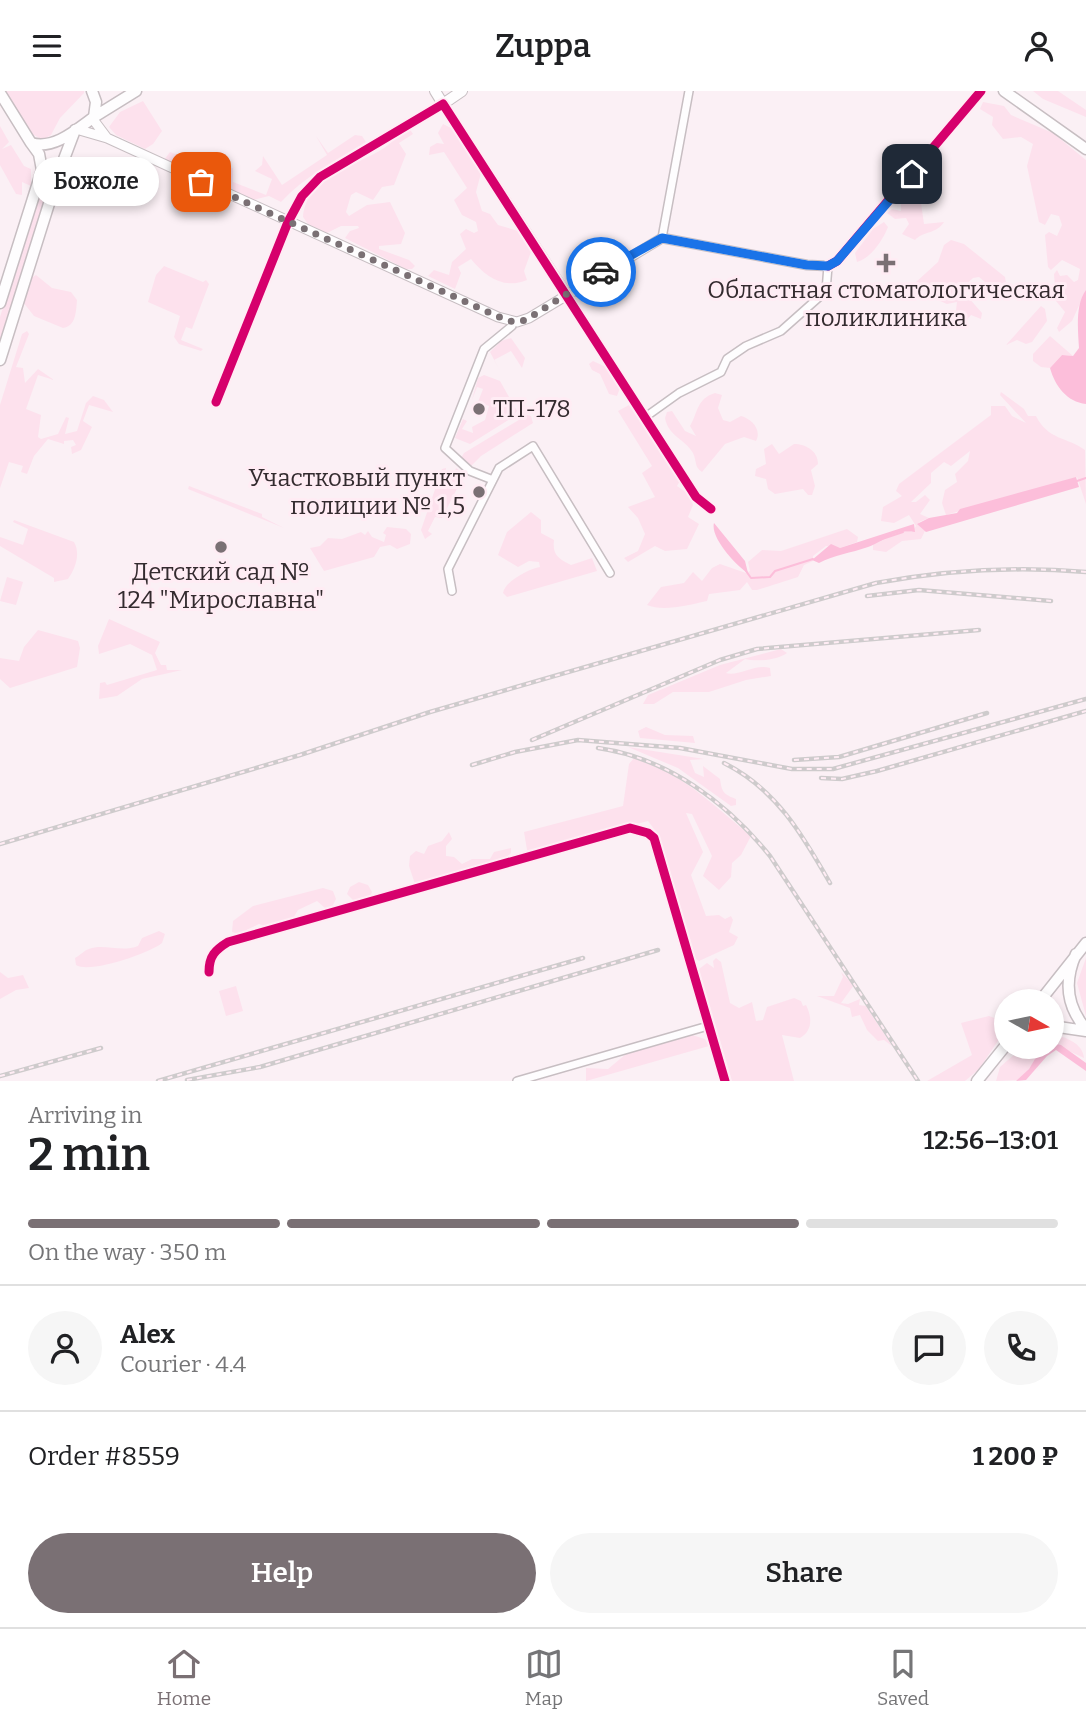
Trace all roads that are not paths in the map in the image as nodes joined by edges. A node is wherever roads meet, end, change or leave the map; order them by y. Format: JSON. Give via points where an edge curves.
{"nodes":[{"id":1,"x":92,"y":91,"type":"edge"},
{"id":2,"x":135,"y":91,"type":"edge"},
{"id":3,"x":435,"y":91,"type":"edge"},
{"id":4,"x":462,"y":91,"type":"edge"},
{"id":5,"x":689,"y":91,"type":"edge"},
{"id":6,"x":981,"y":91,"type":"edge"},
{"id":7,"x":1004,"y":91,"type":"edge"},
{"id":8,"x":0,"y":93,"type":"edge"},
{"id":9,"x":443,"y":104,"type":"junction"},
{"id":10,"x":93,"y":118,"type":"junction"},
{"id":11,"x":76,"y":130,"type":"junction"},
{"id":12,"x":107,"y":138,"type":"junction"},
{"id":13,"x":31,"y":143,"type":"junction"},
{"id":14,"x":1086,"y":149,"type":"edge"},
{"id":15,"x":288,"y":222,"type":"junction"},
{"id":16,"x":662,"y":238,"type":"junction"},
{"id":17,"x":828,"y":266,"type":"junction"},
{"id":18,"x":566,"y":293,"type":"junction"},
{"id":19,"x":0,"y":303,"type":"edge"},
{"id":20,"x":513,"y":322,"type":"junction"},
{"id":21,"x":0,"y":360,"type":"edge"},
{"id":22,"x":216,"y":402,"type":"dead end"},
{"id":23,"x":644,"y":418,"type":"junction"},
{"id":24,"x":493,"y":480,"type":"junction"},
{"id":25,"x":711,"y":509,"type":"dead end"},
{"id":26,"x":610,"y":573,"type":"dead end"},
{"id":27,"x":452,"y":591,"type":"dead end"},
{"id":28,"x":1086,"y":943,"type":"edge"},
{"id":29,"x":1076,"y":954,"type":"junction"},
{"id":30,"x":209,"y":972,"type":"dead end"},
{"id":31,"x":1049,"y":989,"type":"edge"},
{"id":32,"x":708,"y":1026,"type":"junction"},
{"id":33,"x":1064,"y":1027,"type":"edge"},
{"id":34,"x":1086,"y":1030,"type":"edge"},
{"id":35,"x":996,"y":1059,"type":"edge"},
{"id":36,"x":517,"y":1081,"type":"edge"},
{"id":37,"x":725,"y":1081,"type":"edge"},
{"id":38,"x":977,"y":1081,"type":"edge"}],
"edges":[{"from":1,"to":10,"type":"main road","via":[[96,102]]},
{"from":2,"to":10,"type":"main road"},
{"from":3,"to":9,"type":"main road"},
{"from":4,"to":9,"type":"main road"},
{"from":5,"to":16,"type":"street"},
{"from":6,"to":17,"type":"street","via":[[880,212]]},
{"from":7,"to":14,"type":"main road"},
{"from":8,"to":13,"type":"main road"},
{"from":9,"to":15,"type":"street","via":[[320,177],[302,196]]},
{"from":9,"to":18,"type":"street"},
{"from":10,"to":11,"type":"main road"},
{"from":10,"to":12,"type":"street"},
{"from":11,"to":12,"type":"street"},
{"from":11,"to":13,"type":"main road","via":[[52,143]]},
{"from":11,"to":21,"type":"main road"},
{"from":12,"to":15,"type":"street"},
{"from":13,"to":19,"type":"main road","via":[[42,170]]},
{"from":15,"to":20,"type":"street"},
{"from":15,"to":22,"type":"street"},
{"from":16,"to":17,"type":"street"},
{"from":16,"to":18,"type":"street"},
{"from":17,"to":23,"type":"street","via":[[826,291],[781,331],[746,345],[727,359],[721,372],[679,393]]},
{"from":18,"to":20,"type":"street","via":[[529,318]]},
{"from":18,"to":23,"type":"street"},
{"from":20,"to":24,"type":"street","via":[[484,349],[445,448],[470,471]]},
{"from":23,"to":25,"type":"street","via":[[696,497]]},
{"from":24,"to":26,"type":"street","via":[[499,468],[533,446]]},
{"from":24,"to":27,"type":"street","via":[[448,569]]},
{"from":28,"to":29,"type":"main road"},
{"from":29,"to":31,"type":"main road"},
{"from":29,"to":34,"type":"main road","via":[[1068,977],[1069,996]]},
{"from":30,"to":32,"type":"street","via":[[209,960],[229,942],[630,828],[654,838]]},
{"from":32,"to":36,"type":"street"},
{"from":32,"to":37,"type":"street"},
{"from":33,"to":34,"type":"main road"},
{"from":35,"to":38,"type":"main road"}]}
